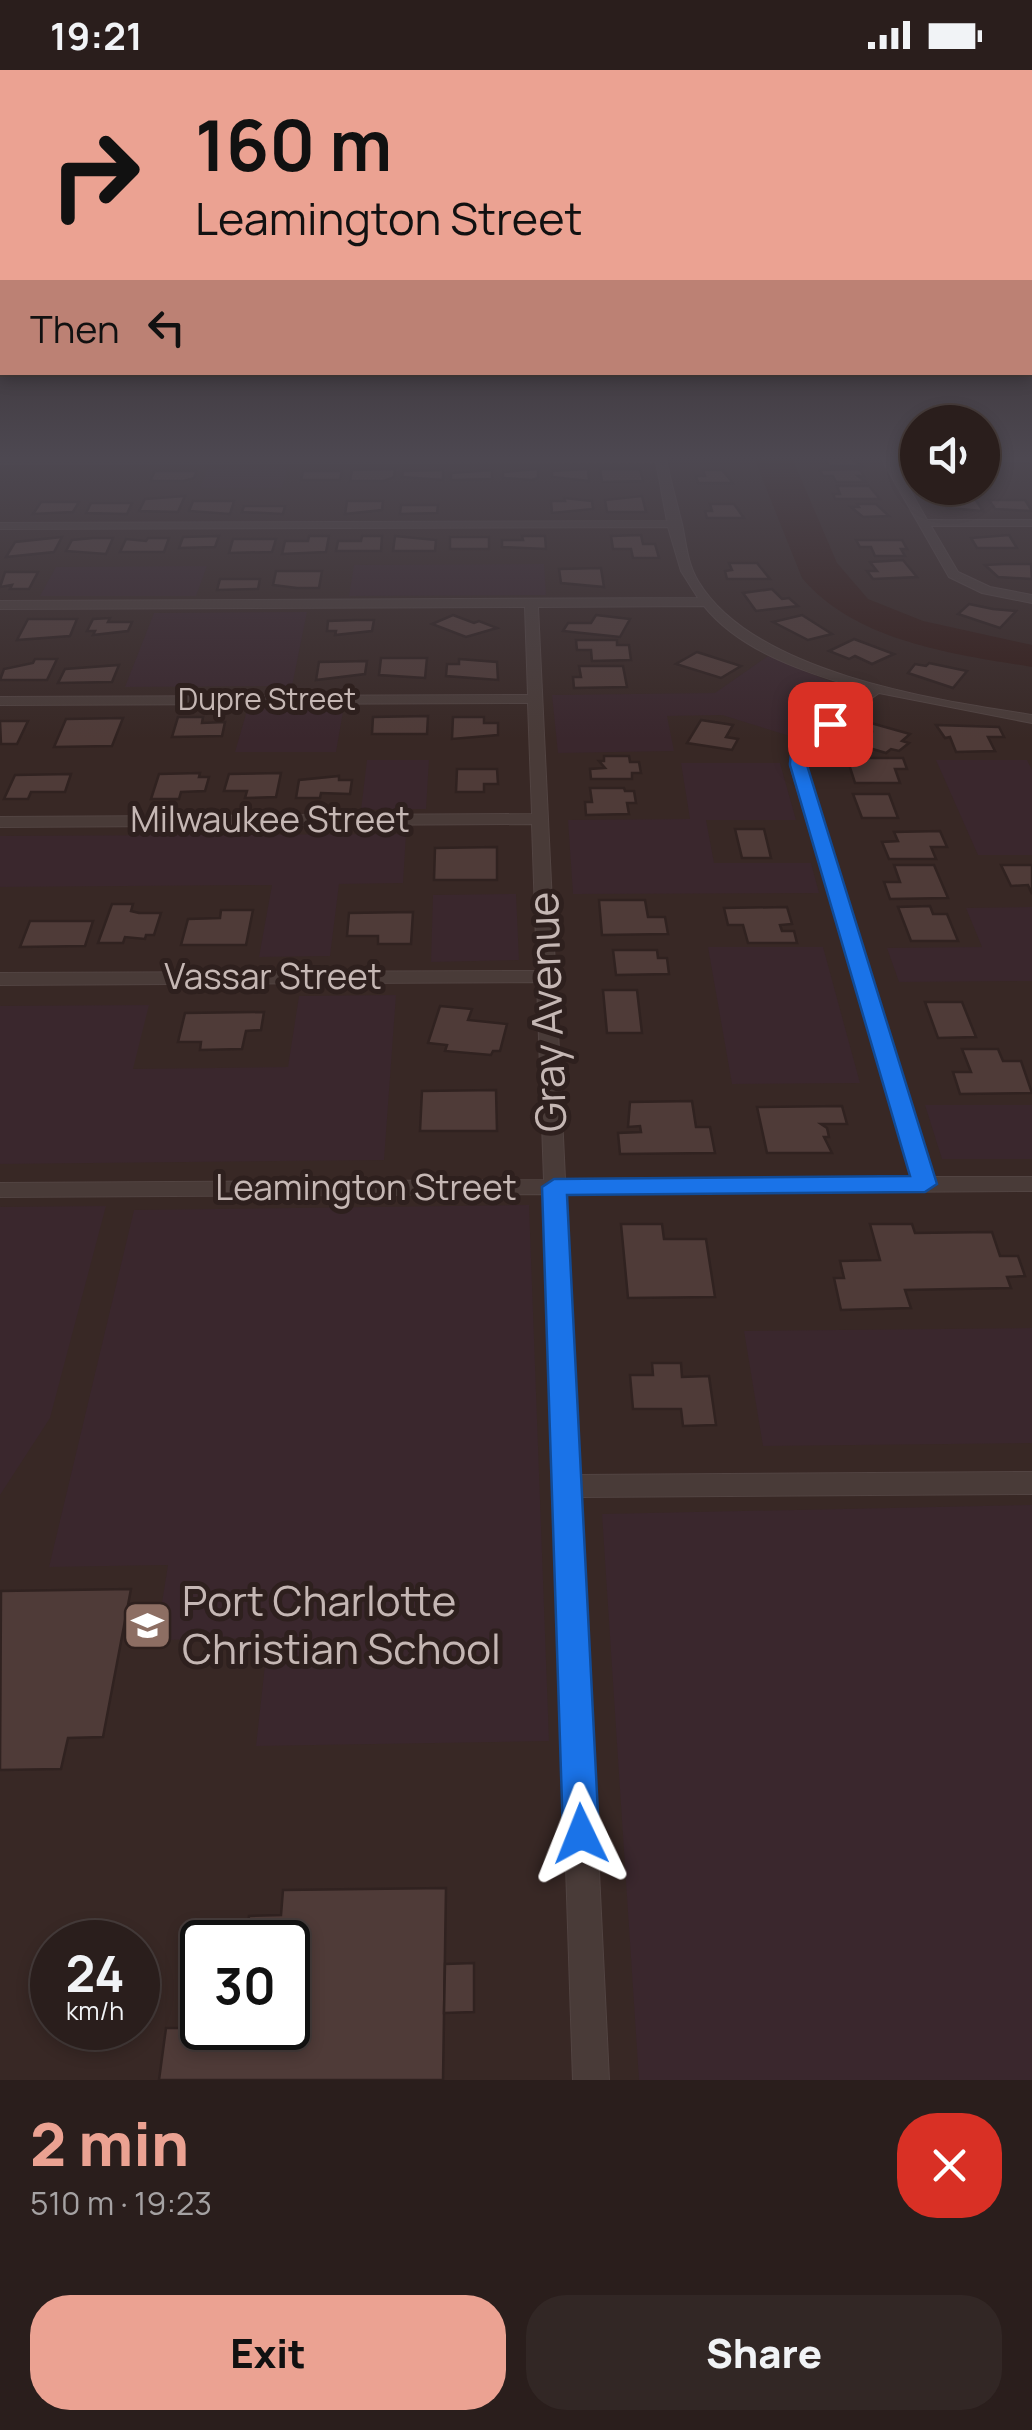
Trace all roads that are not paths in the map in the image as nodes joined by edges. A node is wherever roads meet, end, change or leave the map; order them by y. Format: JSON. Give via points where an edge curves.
{"nodes":[{"id":1,"x":683,"y":552,"type":"edge"},
{"id":2,"x":941,"y":552,"type":"edge"},
{"id":3,"x":1032,"y":600,"type":"edge"},
{"id":4,"x":706,"y":602,"type":"junction"},
{"id":5,"x":531,"y":603,"type":"junction"},
{"id":6,"x":0,"y":604,"type":"edge"},
{"id":7,"x":876,"y":688,"type":"junction"},
{"id":8,"x":535,"y":698,"type":"junction"},
{"id":9,"x":0,"y":701,"type":"edge"},
{"id":10,"x":1032,"y":719,"type":"edge"},
{"id":11,"x":540,"y":819,"type":"junction"},
{"id":12,"x":0,"y":822,"type":"edge"},
{"id":13,"x":546,"y":976,"type":"junction"},
{"id":14,"x":0,"y":978,"type":"edge"},
{"id":15,"x":925,"y":1184,"type":"junction"},
{"id":16,"x":1032,"y":1184,"type":"edge"},
{"id":17,"x":554,"y":1187,"type":"junction"},
{"id":18,"x":0,"y":1190,"type":"edge"},
{"id":19,"x":1032,"y":1483,"type":"edge"},
{"id":20,"x":567,"y":1486,"type":"junction"},
{"id":21,"x":591,"y":2080,"type":"edge"}],
"edges":[{"from":1,"to":4,"type":"street"},
{"from":2,"to":3,"type":"street","via":[[954,574],[980,588]]},
{"from":4,"to":5,"type":"street"},
{"from":4,"to":7,"type":"street","via":[[774,650]]},
{"from":5,"to":6,"type":"street"},
{"from":5,"to":8,"type":"street","name":"Gray Avenue"},
{"from":7,"to":10,"type":"street"},
{"from":7,"to":15,"type":"street","via":[[807,741],[798,765]]},
{"from":8,"to":9,"type":"street","name":"Dupre Street"},
{"from":8,"to":11,"type":"street","name":"Gray Avenue"},
{"from":11,"to":12,"type":"street","name":"Milwaukee Street"},
{"from":11,"to":13,"type":"street","name":"Gray Avenue"},
{"from":13,"to":14,"type":"street","name":"Vassar Street"},
{"from":13,"to":17,"type":"street","name":"Gray Avenue"},
{"from":15,"to":16,"type":"street","name":"Leamington Street"},
{"from":15,"to":17,"type":"street","name":"Leamington Street"},
{"from":17,"to":18,"type":"street","name":"Leamington Street"},
{"from":17,"to":20,"type":"street","name":"Gray Avenue"},
{"from":19,"to":20,"type":"street"},
{"from":20,"to":21,"type":"street","name":"Gray Avenue"}]}
